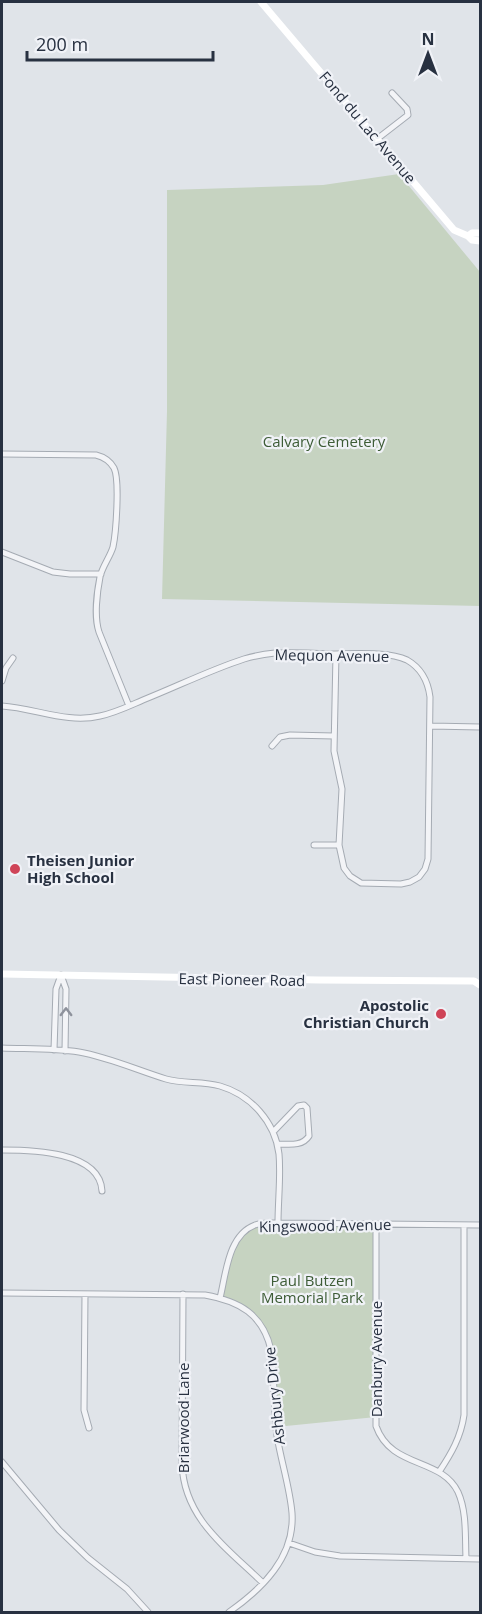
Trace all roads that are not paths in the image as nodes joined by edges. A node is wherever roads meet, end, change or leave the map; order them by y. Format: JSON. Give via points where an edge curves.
{"nodes":[{"id":1,"x":261,"y":2,"type":"edge"},
{"id":2,"x":392,"y":93,"type":"dead end"},
{"id":3,"x":377,"y":139,"type":"junction"},
{"id":4,"x":480,"y":233,"type":"edge"},
{"id":5,"x":468,"y":236,"type":"junction"},
{"id":6,"x":480,"y":241,"type":"edge"},
{"id":7,"x":2,"y":454,"type":"edge"},
{"id":8,"x":2,"y":552,"type":"edge"},
{"id":9,"x":101,"y":574,"type":"junction"},
{"id":10,"x":336,"y":654,"type":"junction"},
{"id":11,"x":13,"y":658,"type":"dead end"},
{"id":12,"x":2,"y":681,"type":"edge"},
{"id":13,"x":2,"y":706,"type":"edge"},
{"id":14,"x":129,"y":706,"type":"junction"},
{"id":15,"x":431,"y":726,"type":"junction"},
{"id":16,"x":480,"y":728,"type":"edge"},
{"id":17,"x":334,"y":736,"type":"junction"},
{"id":18,"x":272,"y":746,"type":"dead end"},
{"id":19,"x":314,"y":845,"type":"dead end"},
{"id":20,"x":339,"y":845,"type":"junction"},
{"id":21,"x":2,"y":974,"type":"edge"},
{"id":22,"x":61,"y":975,"type":"junction"},
{"id":23,"x":478,"y":982,"type":"edge"},
{"id":24,"x":2,"y":1048,"type":"edge"},
{"id":25,"x":54,"y":1050,"type":"junction"},
{"id":26,"x":65,"y":1051,"type":"junction"},
{"id":27,"x":273,"y":1132,"type":"junction"},
{"id":28,"x":277,"y":1144,"type":"junction"},
{"id":29,"x":2,"y":1150,"type":"edge"},
{"id":30,"x":102,"y":1191,"type":"dead end"},
{"id":31,"x":278,"y":1223,"type":"junction"},
{"id":32,"x":376,"y":1224,"type":"junction"},
{"id":33,"x":464,"y":1225,"type":"junction"},
{"id":34,"x":480,"y":1225,"type":"edge"},
{"id":35,"x":2,"y":1293,"type":"edge"},
{"id":36,"x":85,"y":1293,"type":"junction"},
{"id":37,"x":183,"y":1294,"type":"junction"},
{"id":38,"x":220,"y":1298,"type":"junction"},
{"id":39,"x":89,"y":1428,"type":"dead end"},
{"id":40,"x":2,"y":1462,"type":"edge"},
{"id":41,"x":440,"y":1472,"type":"junction"},
{"id":42,"x":289,"y":1543,"type":"junction"},
{"id":43,"x":466,"y":1558,"type":"junction"},
{"id":44,"x":480,"y":1559,"type":"edge"},
{"id":45,"x":263,"y":1583,"type":"junction"},
{"id":46,"x":148,"y":1612,"type":"edge"},
{"id":47,"x":229,"y":1612,"type":"edge"}],
"edges":[{"from":1,"to":3,"type":"main road","name":"Fond du Lac Avenue"},
{"from":2,"to":3,"type":"street","via":[[408,115]]},
{"from":3,"to":5,"type":"main road","name":"Fond du Lac Avenue","via":[[454,230]]},
{"from":4,"to":5,"type":"main road"},
{"from":5,"to":6,"type":"main road","name":"Fond du Lac Avenue"},
{"from":7,"to":9,"type":"street","via":[[96,456],[111,464],[117,479],[116,531]]},
{"from":8,"to":9,"type":"street","via":[[53,572]]},
{"from":9,"to":14,"type":"street","via":[[97,625]]},
{"from":10,"to":14,"type":"street","name":"Mequon Avenue","via":[[254,657]]},
{"from":10,"to":15,"type":"street","name":"Mequon Avenue","via":[[392,655],[414,665],[429,688]]},
{"from":10,"to":17,"type":"street"},
{"from":11,"to":12,"type":"street"},
{"from":13,"to":14,"type":"street","name":"Mequon Avenue","via":[[82,719]]},
{"from":15,"to":16,"type":"street"},
{"from":15,"to":20,"type":"street","name":"Mequon Avenue","via":[[428,859],[423,872],[405,884],[361,882],[345,870]]},
{"from":17,"to":18,"type":"street","via":[[290,735],[280,737]]},
{"from":17,"to":20,"type":"street","via":[[342,789]]},
{"from":19,"to":20,"type":"street"},
{"from":21,"to":22,"type":"main road","name":"East Pioneer Road"},
{"from":22,"to":23,"type":"main road","name":"East Pioneer Road"},
{"from":22,"to":25,"type":"street","via":[[56,989]]},
{"from":26,"to":22,"type":"street","one_way":true,"via":[[66,989]]},
{"from":24,"to":25,"type":"street"},
{"from":25,"to":26,"type":"street"},
{"from":26,"to":27,"type":"street","via":[[95,1056],[166,1079],[230,1089],[253,1104]]},
{"from":27,"to":28,"type":"street"},
{"from":27,"to":28,"type":"street","via":[[298,1106],[307,1108],[307,1140]]},
{"from":28,"to":31,"type":"street"},
{"from":29,"to":30,"type":"street","via":[[70,1157],[96,1175]]},
{"from":31,"to":32,"type":"street","name":"Kingswood Avenue"},
{"from":31,"to":38,"type":"street","name":"Kingswood Avenue","via":[[256,1224],[242,1234],[232,1248]]},
{"from":32,"to":33,"type":"street","name":"Kingswood Avenue"},
{"from":32,"to":41,"type":"street","name":"Danbury Avenue","via":[[376,1426],[392,1450]]},
{"from":33,"to":34,"type":"street","name":"Kingswood Avenue"},
{"from":33,"to":41,"type":"street","via":[[464,1414],[455,1446]]},
{"from":35,"to":36,"type":"street","name":"Ashbury Drive"},
{"from":36,"to":37,"type":"street","name":"Ashbury Drive"},
{"from":36,"to":39,"type":"street","via":[[84,1410]]},
{"from":37,"to":38,"type":"street","name":"Ashbury Drive"},
{"from":37,"to":45,"type":"street","name":"Briarwood Lane","via":[[182,1464],[186,1491],[207,1528]]},
{"from":38,"to":42,"type":"street","name":"Ashbury Drive","via":[[252,1315],[269,1343],[276,1427],[292,1514]]},
{"from":40,"to":46,"type":"street","via":[[59,1530]]},
{"from":41,"to":43,"type":"street","name":"Danbury Avenue","via":[[460,1497]]},
{"from":42,"to":43,"type":"street","via":[[340,1556]]},
{"from":42,"to":45,"type":"street","name":"Ashbury Drive","via":[[279,1564]]},
{"from":43,"to":44,"type":"street"},
{"from":45,"to":47,"type":"street","name":"Ashbury Drive"}]}
